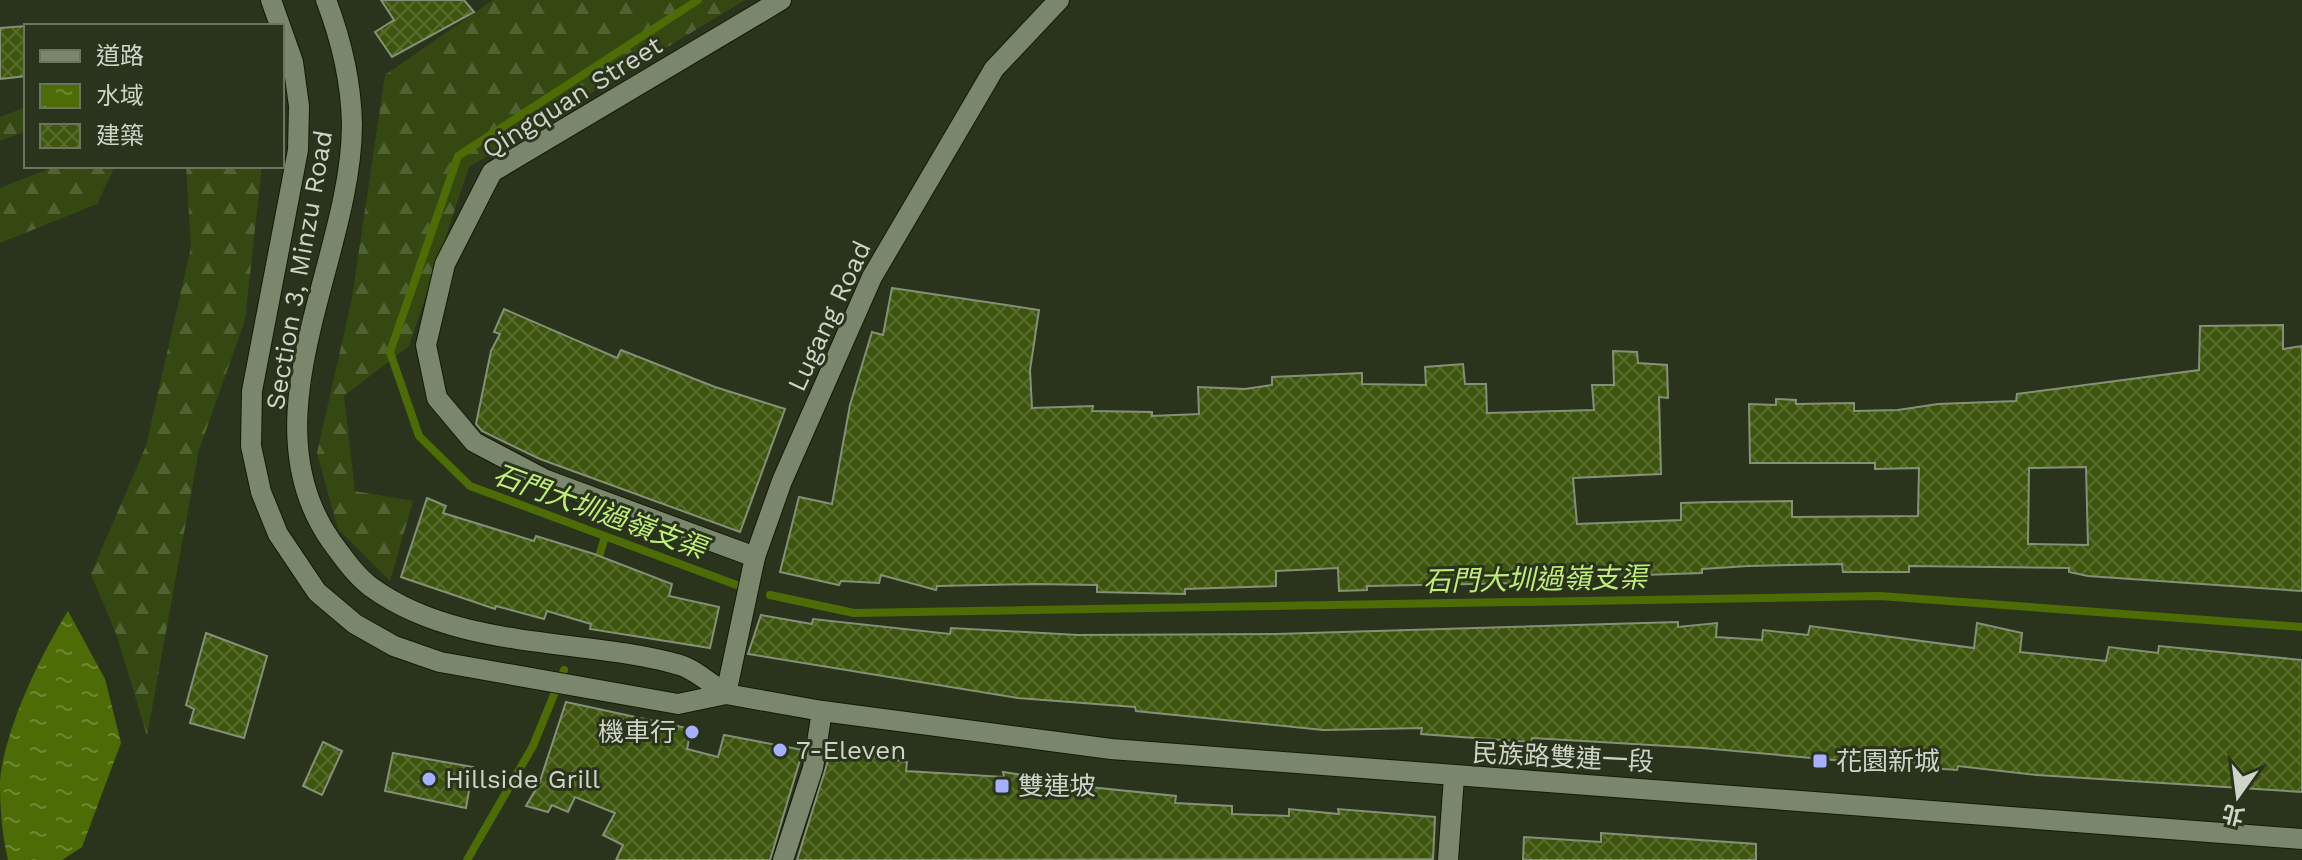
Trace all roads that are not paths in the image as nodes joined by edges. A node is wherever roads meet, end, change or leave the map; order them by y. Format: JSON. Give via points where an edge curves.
{"nodes":[{"id":1,"x":271,"y":0,"type":"edge"},
{"id":2,"x":326,"y":0,"type":"edge"},
{"id":3,"x":781,"y":0,"type":"edge"},
{"id":4,"x":1059,"y":0,"type":"edge"},
{"id":5,"x":280,"y":24,"type":"edge"},
{"id":6,"x":284,"y":37,"type":"edge"},
{"id":7,"x":755,"y":557,"type":"junction"},
{"id":8,"x":726,"y":694,"type":"junction"},
{"id":9,"x":822,"y":711,"type":"junction"},
{"id":10,"x":1454,"y":777,"type":"junction"},
{"id":11,"x":2302,"y":839,"type":"edge"},
{"id":12,"x":783,"y":860,"type":"edge"},
{"id":13,"x":1448,"y":860,"type":"edge"}],
"edges":[{"from":1,"to":5,"type":"main road","name":"Section 3, Minzu Road"},
{"from":2,"to":8,"type":"main road","name":"Section 3, Minzu Road","via":[[339,33],[352,124],[343,195],[299,388],[301,465],[318,523],[369,586],[401,606],[503,636],[683,666]]},
{"from":3,"to":7,"type":"main road","name":"Qingquan Street","via":[[492,172],[445,264],[426,345],[437,398],[474,442],[546,480]]},
{"from":4,"to":7,"type":"main road","name":"Lugang Road","via":[[994,69],[872,277],[782,481]]},
{"from":6,"to":8,"type":"main road","name":"Section 3, Minzu Road","via":[[299,106],[291,193],[252,391],[251,446],[278,534],[317,592],[373,636],[440,662],[678,704]]},
{"from":7,"to":8,"type":"main road","name":"Lugang Road"},
{"from":8,"to":9,"type":"main road","name":"Section 3, Minzu Road"},
{"from":9,"to":10,"type":"main road","name":"民族路雙連一段","via":[[1111,749]]},
{"from":9,"to":12,"type":"main road","via":[[813,768]]},
{"from":10,"to":11,"type":"main road","name":"民族路雙連一段"},
{"from":10,"to":13,"type":"main road"}]}
